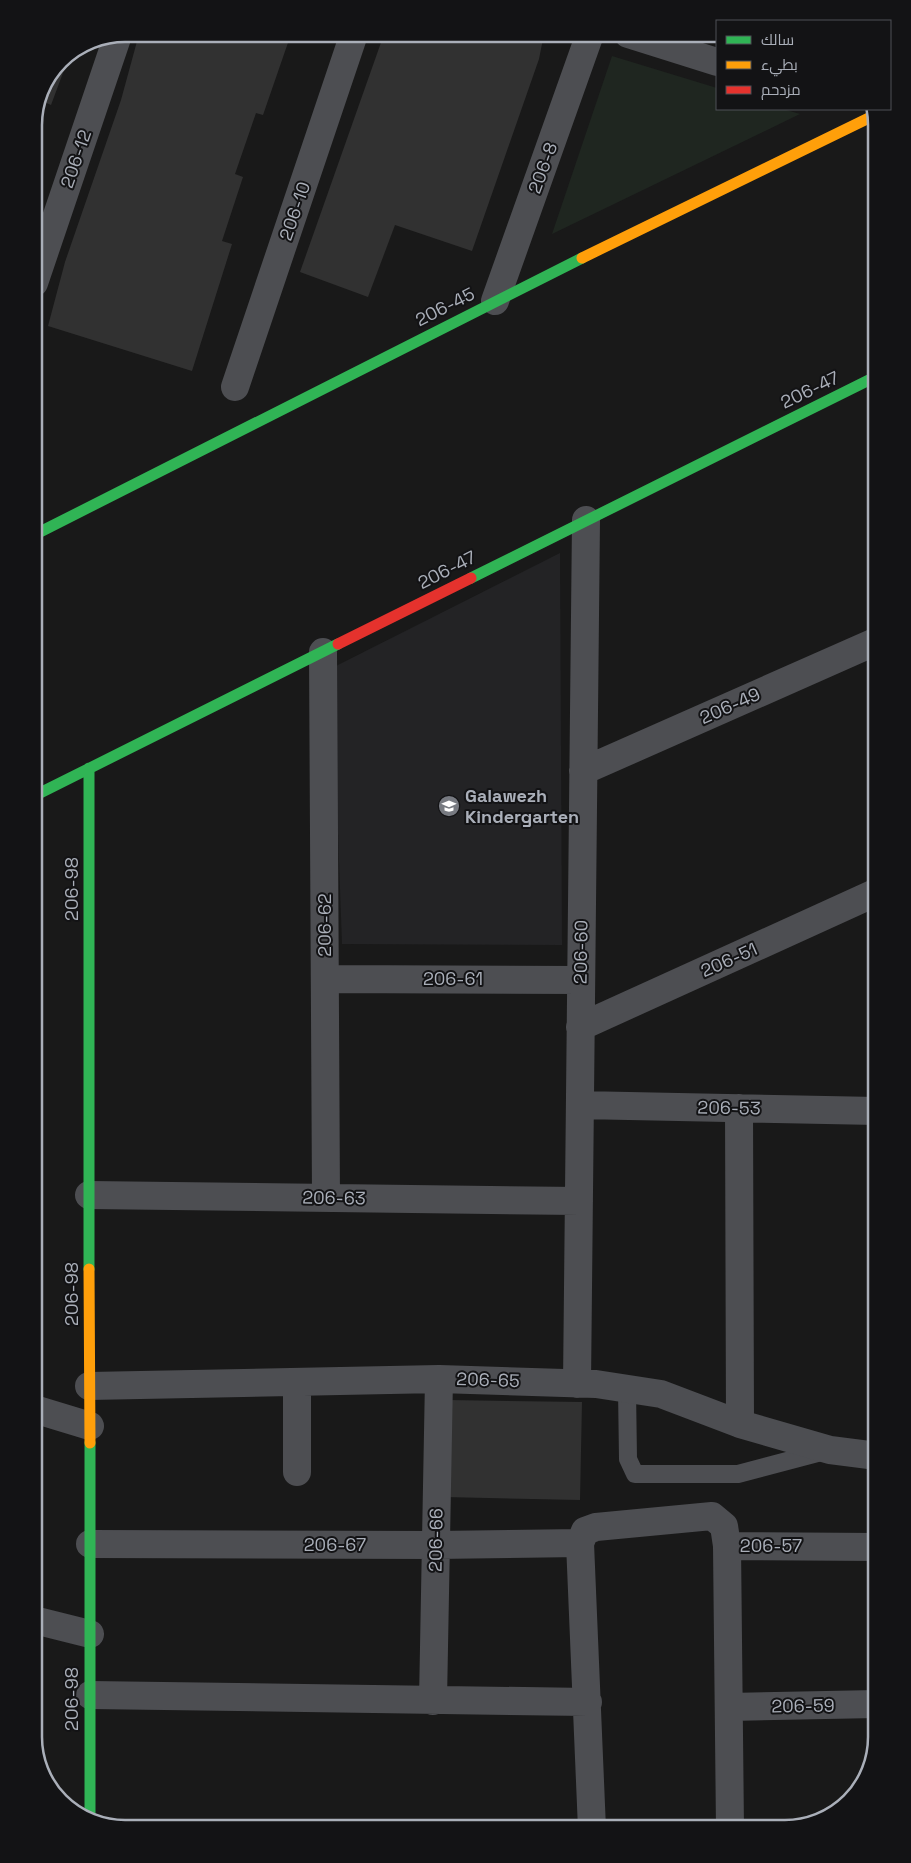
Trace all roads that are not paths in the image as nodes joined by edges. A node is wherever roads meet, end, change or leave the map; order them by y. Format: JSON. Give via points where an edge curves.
{"nodes":[{"id":1,"x":351,"y":42,"type":"edge"},
{"id":2,"x":115,"y":43,"type":"edge"},
{"id":3,"x":587,"y":43,"type":"edge"},
{"id":4,"x":656,"y":43,"type":"edge"},
{"id":5,"x":716,"y":62,"type":"edge"},
{"id":6,"x":859,"y":116,"type":"edge"},
{"id":7,"x":43,"y":257,"type":"edge"},
{"id":8,"x":495,"y":301,"type":"junction"},
{"id":9,"x":868,"y":380,"type":"edge"},
{"id":10,"x":235,"y":387,"type":"dead end"},
{"id":11,"x":586,"y":520,"type":"junction"},
{"id":12,"x":43,"y":531,"type":"edge"},
{"id":13,"x":868,"y":645,"type":"edge"},
{"id":14,"x":323,"y":652,"type":"junction"},
{"id":15,"x":89,"y":768,"type":"junction"},
{"id":16,"x":583,"y":771,"type":"junction"},
{"id":17,"x":43,"y":792,"type":"edge"},
{"id":18,"x":868,"y":896,"type":"edge"},
{"id":19,"x":325,"y":978,"type":"junction"},
{"id":20,"x":581,"y":980,"type":"junction"},
{"id":21,"x":580,"y":1027,"type":"junction"},
{"id":22,"x":580,"y":1105,"type":"junction"},
{"id":23,"x":739,"y":1108,"type":"junction"},
{"id":24,"x":868,"y":1111,"type":"edge"},
{"id":25,"x":89,"y":1196,"type":"junction"},
{"id":26,"x":326,"y":1198,"type":"junction"},
{"id":27,"x":579,"y":1200,"type":"junction"},
{"id":28,"x":439,"y":1379,"type":"junction"},
{"id":29,"x":297,"y":1382,"type":"junction"},
{"id":30,"x":577,"y":1384,"type":"junction"},
{"id":31,"x":89,"y":1386,"type":"junction"},
{"id":32,"x":627,"y":1389,"type":"junction"},
{"id":33,"x":42,"y":1411,"type":"edge"},
{"id":34,"x":740,"y":1424,"type":"junction"},
{"id":35,"x":90,"y":1426,"type":"junction"},
{"id":36,"x":830,"y":1450,"type":"junction"},
{"id":37,"x":868,"y":1455,"type":"edge"},
{"id":38,"x":297,"y":1472,"type":"dead end"},
{"id":39,"x":588,"y":1535,"type":"junction"},
{"id":40,"x":90,"y":1544,"type":"junction"},
{"id":41,"x":436,"y":1545,"type":"junction"},
{"id":42,"x":727,"y":1546,"type":"junction"},
{"id":43,"x":868,"y":1547,"type":"edge"},
{"id":44,"x":42,"y":1622,"type":"edge"},
{"id":45,"x":90,"y":1634,"type":"junction"},
{"id":46,"x":90,"y":1695,"type":"junction"},
{"id":47,"x":433,"y":1701,"type":"junction"},
{"id":48,"x":588,"y":1702,"type":"junction"},
{"id":49,"x":868,"y":1704,"type":"edge"},
{"id":50,"x":729,"y":1707,"type":"junction"},
{"id":51,"x":90,"y":1812,"type":"edge"},
{"id":52,"x":592,"y":1820,"type":"edge"},
{"id":53,"x":730,"y":1820,"type":"edge"}],
"edges":[{"from":1,"to":10,"type":"street","name":"206-10"},
{"from":2,"to":7,"type":"street","name":"206-12"},
{"from":3,"to":8,"type":"street","name":"206-8"},
{"from":4,"to":5,"type":"street"},
{"from":6,"to":8,"type":"street","name":"206-45"},
{"from":8,"to":12,"type":"street","name":"206-45"},
{"from":9,"to":11,"type":"street","name":"206-47"},
{"from":11,"to":14,"type":"street","name":"206-47"},
{"from":11,"to":16,"type":"street","name":"206-60"},
{"from":13,"to":16,"type":"street","name":"206-49"},
{"from":14,"to":15,"type":"street","name":"206-47"},
{"from":14,"to":19,"type":"street","name":"206-62"},
{"from":15,"to":17,"type":"street","name":"206-47"},
{"from":15,"to":25,"type":"street","name":"206-98"},
{"from":16,"to":20,"type":"street","name":"206-60"},
{"from":18,"to":21,"type":"street","name":"206-51"},
{"from":19,"to":20,"type":"street","name":"206-61"},
{"from":19,"to":26,"type":"street","name":"206-62"},
{"from":20,"to":21,"type":"street","name":"206-60"},
{"from":21,"to":22,"type":"street","name":"206-60"},
{"from":22,"to":23,"type":"street","name":"206-53"},
{"from":22,"to":27,"type":"street","name":"206-60"},
{"from":23,"to":24,"type":"street","name":"206-53"},
{"from":23,"to":34,"type":"street"},
{"from":25,"to":26,"type":"street","name":"206-63"},
{"from":25,"to":31,"type":"street","name":"206-98"},
{"from":26,"to":27,"type":"street","name":"206-63"},
{"from":27,"to":30,"type":"street","name":"206-60"},
{"from":28,"to":29,"type":"street","name":"206-65"},
{"from":28,"to":30,"type":"street","name":"206-65"},
{"from":28,"to":41,"type":"street","name":"206-66"},
{"from":29,"to":31,"type":"street","name":"206-65"},
{"from":29,"to":38,"type":"street"},
{"from":30,"to":32,"type":"street","name":"206-65"},
{"from":31,"to":35,"type":"street","name":"206-98"},
{"from":32,"to":34,"type":"street","name":"206-65","via":[[661,1394]]},
{"from":32,"to":36,"type":"lane","via":[[628,1459],[635,1474],[738,1474]]},
{"from":33,"to":35,"type":"street"},
{"from":34,"to":36,"type":"street","name":"206-65"},
{"from":35,"to":40,"type":"street","name":"206-98"},
{"from":36,"to":37,"type":"street","name":"206-65"},
{"from":39,"to":41,"type":"street","name":"206-67"},
{"from":39,"to":42,"type":"street","name":"206-57","via":[[712,1516],[724,1526]]},
{"from":39,"to":48,"type":"street"},
{"from":40,"to":41,"type":"street","name":"206-67"},
{"from":40,"to":45,"type":"street","name":"206-98"},
{"from":41,"to":47,"type":"street","name":"206-66"},
{"from":42,"to":43,"type":"street","name":"206-57"},
{"from":42,"to":50,"type":"street"},
{"from":44,"to":45,"type":"street"},
{"from":45,"to":46,"type":"street","name":"206-98"},
{"from":46,"to":47,"type":"street"},
{"from":46,"to":51,"type":"street","name":"206-98"},
{"from":47,"to":48,"type":"street"},
{"from":48,"to":52,"type":"street"},
{"from":49,"to":50,"type":"street","name":"206-59"},
{"from":50,"to":53,"type":"street"}]}
